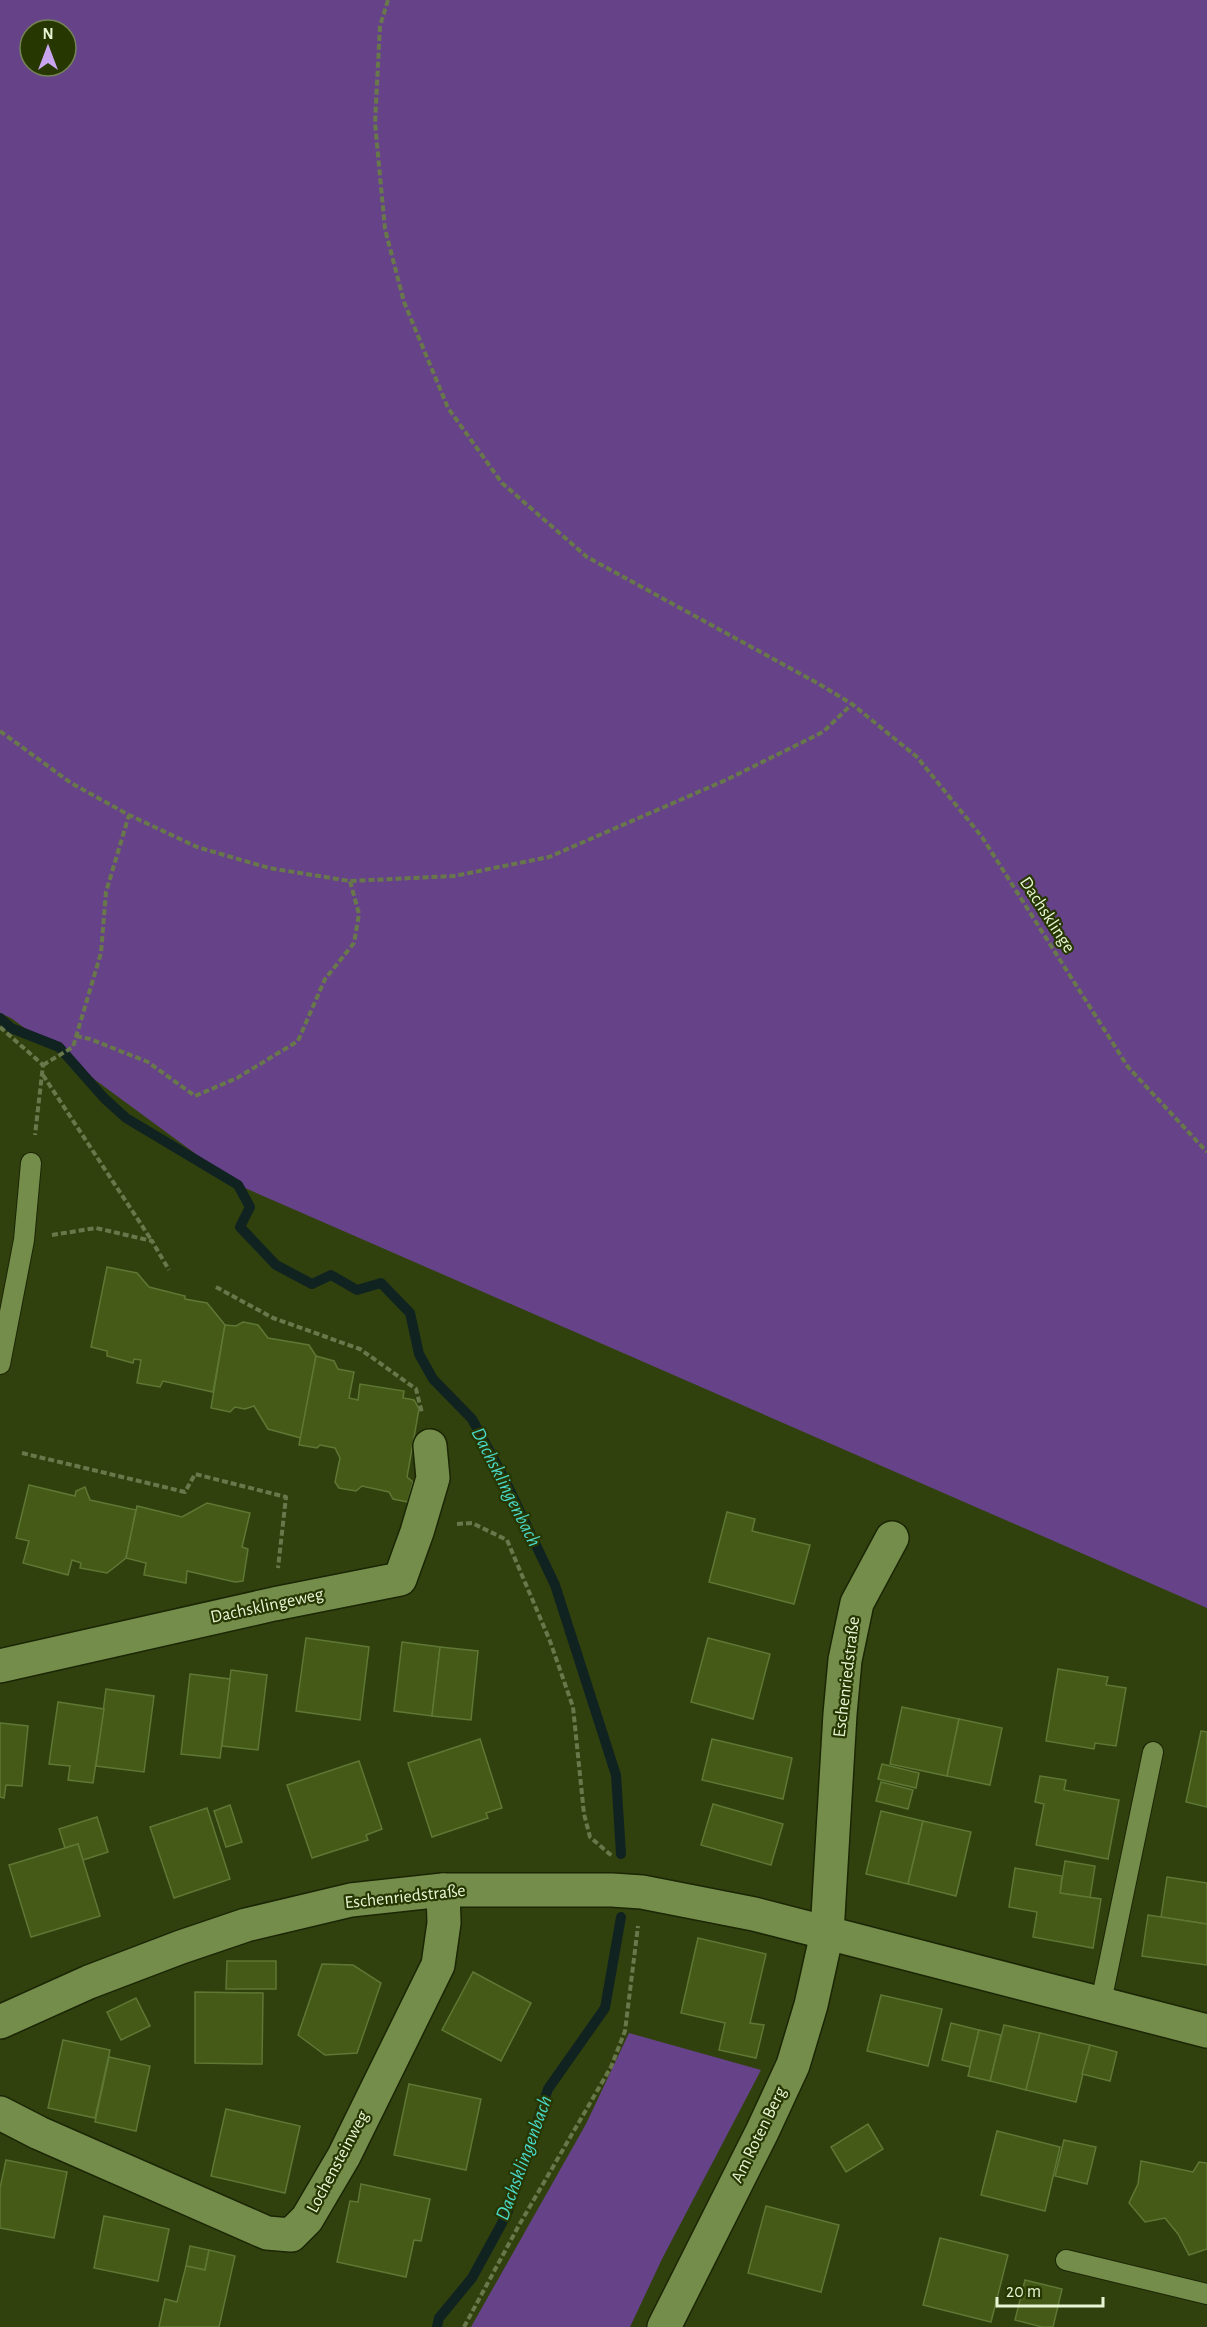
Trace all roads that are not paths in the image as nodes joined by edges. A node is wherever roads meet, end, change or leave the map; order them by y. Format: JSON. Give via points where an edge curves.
{"nodes":[{"id":1,"x":31,"y":1163,"type":"road end"},
{"id":2,"x":0,"y":1364,"type":"edge"},
{"id":3,"x":430,"y":1446,"type":"road end"},
{"id":4,"x":892,"y":1538,"type":"dead end"},
{"id":5,"x":0,"y":1666,"type":"edge"},
{"id":6,"x":1153,"y":1752,"type":"dead end"},
{"id":7,"x":443,"y":1890,"type":"junction"},
{"id":8,"x":827,"y":1933,"type":"junction"},
{"id":9,"x":1101,"y":2002,"type":"junction"},
{"id":10,"x":0,"y":2022,"type":"edge"},
{"id":11,"x":1207,"y":2031,"type":"edge"},
{"id":12,"x":0,"y":2113,"type":"edge"},
{"id":13,"x":1066,"y":2260,"type":"dead end"},
{"id":14,"x":1207,"y":2294,"type":"edge"},
{"id":15,"x":664,"y":2327,"type":"edge"}],
"edges":[{"from":1,"to":2,"type":"lane","via":[[24,1240]]},
{"from":3,"to":5,"type":"street","name":"Dachsklingeweg","via":[[433,1478],[400,1579]]},
{"from":4,"to":8,"type":"street","name":"Eschenriedstraße","via":[[856,1603],[845,1660]]},
{"from":6,"to":9,"type":"lane"},
{"from":7,"to":8,"type":"street","name":"Eschenriedstraße","via":[[627,1891],[754,1914]]},
{"from":7,"to":10,"type":"street","name":"Eschenriedstraße","via":[[351,1900],[246,1925],[89,1982]]},
{"from":7,"to":12,"type":"street","name":"Lochensteinweg","via":[[444,1923],[438,1965],[344,2156],[308,2219],[291,2235],[267,2233]]},
{"from":8,"to":9,"type":"street","name":"Eschenriedstraße"},
{"from":8,"to":15,"type":"street","name":"Am Roten Berg","via":[[793,2065]]},
{"from":9,"to":11,"type":"street","name":"Eschenriedstraße"},
{"from":13,"to":14,"type":"lane"}]}
